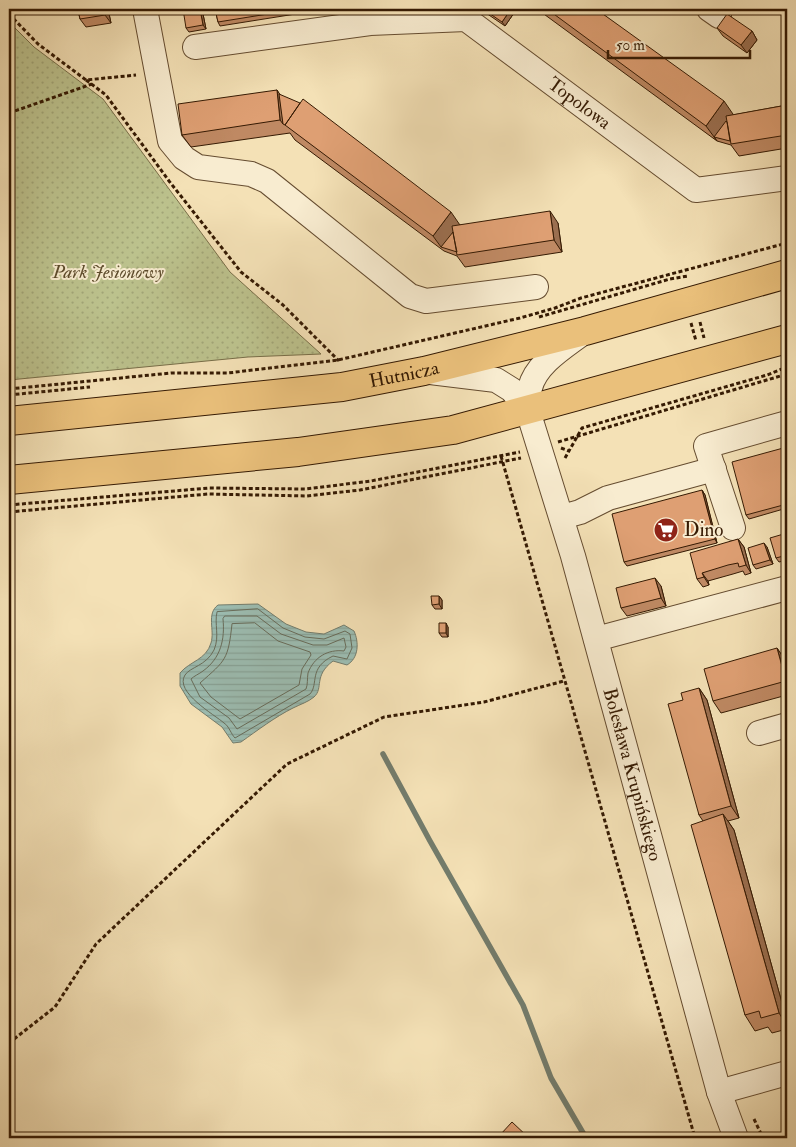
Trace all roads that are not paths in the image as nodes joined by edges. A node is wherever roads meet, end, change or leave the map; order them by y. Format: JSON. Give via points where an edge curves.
{"nodes":[{"id":1,"x":145,"y":9,"type":"edge"},
{"id":2,"x":369,"y":16,"type":"edge"},
{"id":3,"x":195,"y":47,"type":"dead end"},
{"id":4,"x":787,"y":178,"type":"edge"},
{"id":5,"x":787,"y":274,"type":"edge"},
{"id":6,"x":536,"y":286,"type":"dead end"},
{"id":7,"x":585,"y":330,"type":"junction"},
{"id":8,"x":787,"y":339,"type":"edge"},
{"id":9,"x":424,"y":371,"type":"junction"},
{"id":10,"x":528,"y":411,"type":"junction"},
{"id":11,"x":9,"y":420,"type":"edge"},
{"id":12,"x":787,"y":423,"type":"edge"},
{"id":13,"x":714,"y":469,"type":"junction"},
{"id":14,"x":9,"y":480,"type":"edge"},
{"id":15,"x":562,"y":518,"type":"junction"},
{"id":16,"x":733,"y":528,"type":"dead end"},
{"id":17,"x":787,"y":588,"type":"edge"},
{"id":18,"x":596,"y":639,"type":"junction"},
{"id":19,"x":787,"y":725,"type":"edge"},
{"id":20,"x":759,"y":733,"type":"dead end"},
{"id":21,"x":787,"y":1073,"type":"edge"},
{"id":22,"x":719,"y":1092,"type":"junction"},
{"id":23,"x":736,"y":1138,"type":"edge"}],
"edges":[{"from":1,"to":6,"type":"street","via":[[170,140],[184,158],[198,167],[251,174],[267,181],[410,296],[426,301]]},
{"from":2,"to":3,"type":"street","name":"Topolowa"},
{"from":2,"to":4,"type":"street","name":"Topolowa","via":[[466,19],[696,190]]},
{"from":5,"to":7,"type":"main road","name":"Hutnicza","via":[[688,286]]},
{"from":7,"to":9,"type":"main road","name":"Hutnicza"},
{"from":7,"to":10,"type":"street","via":[[537,375],[530,387]]},
{"from":8,"to":10,"type":"main road"},
{"from":9,"to":10,"type":"street","via":[[496,380],[512,390]]},
{"from":9,"to":11,"type":"main road","name":"Hutnicza","via":[[342,387]]},
{"from":10,"to":14,"type":"main road","via":[[453,430],[298,452]]},
{"from":10,"to":15,"type":"street","name":"Bolesława Krupińskiego"},
{"from":12,"to":13,"type":"street","via":[[706,446]]},
{"from":13,"to":15,"type":"street","via":[[608,498]]},
{"from":13,"to":16,"type":"street"},
{"from":15,"to":18,"type":"street","name":"Bolesława Krupińskiego"},
{"from":17,"to":18,"type":"street"},
{"from":18,"to":22,"type":"street","name":"Bolesława Krupińskiego"},
{"from":19,"to":20,"type":"street"},
{"from":21,"to":22,"type":"street"},
{"from":22,"to":23,"type":"street","name":"Bolesława Krupińskiego"}]}
